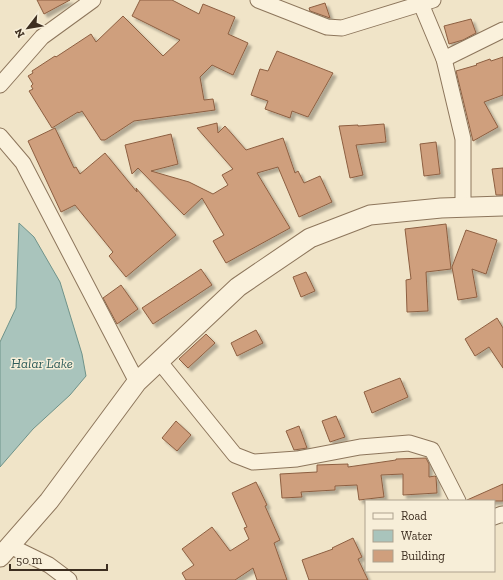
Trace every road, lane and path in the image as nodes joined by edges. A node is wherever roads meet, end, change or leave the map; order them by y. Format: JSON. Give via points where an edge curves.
{"nodes":[{"id":1,"x":93,"y":0,"type":"edge"},
{"id":2,"x":258,"y":0,"type":"edge"},
{"id":3,"x":427,"y":2,"type":"edge"},
{"id":4,"x":503,"y":30,"type":"edge"},
{"id":5,"x":444,"y":59,"type":"junction"},
{"id":6,"x":0,"y":85,"type":"edge"},
{"id":7,"x":0,"y":136,"type":"edge"},
{"id":8,"x":5,"y":152,"type":"edge"},
{"id":9,"x":503,"y":206,"type":"edge"},
{"id":10,"x":463,"y":207,"type":"junction"},
{"id":11,"x":159,"y":362,"type":"junction"},
{"id":12,"x":138,"y":382,"type":"junction"},
{"id":13,"x":457,"y":500,"type":"edge"},
{"id":14,"x":5,"y":552,"type":"edge"},
{"id":15,"x":69,"y":580,"type":"edge"}],
"edges":[{"from":1,"to":6,"type":"street","via":[[42,36]]},
{"from":2,"to":3,"type":"street","via":[[327,27],[342,28]]},
{"from":3,"to":5,"type":"street"},
{"from":4,"to":5,"type":"street"},
{"from":5,"to":10,"type":"street","via":[[463,139]]},
{"from":7,"to":8,"type":"street"},
{"from":8,"to":12,"type":"street","via":[[23,163]]},
{"from":9,"to":10,"type":"street"},
{"from":10,"to":11,"type":"street","via":[[370,214],[310,238],[238,287]]},
{"from":11,"to":12,"type":"street"},
{"from":11,"to":13,"type":"street","via":[[235,455],[253,462],[297,459],[360,447],[409,443],[432,450]]},
{"from":12,"to":14,"type":"street","via":[[49,501]]},
{"from":14,"to":15,"type":"street","via":[[49,566]]}]}
